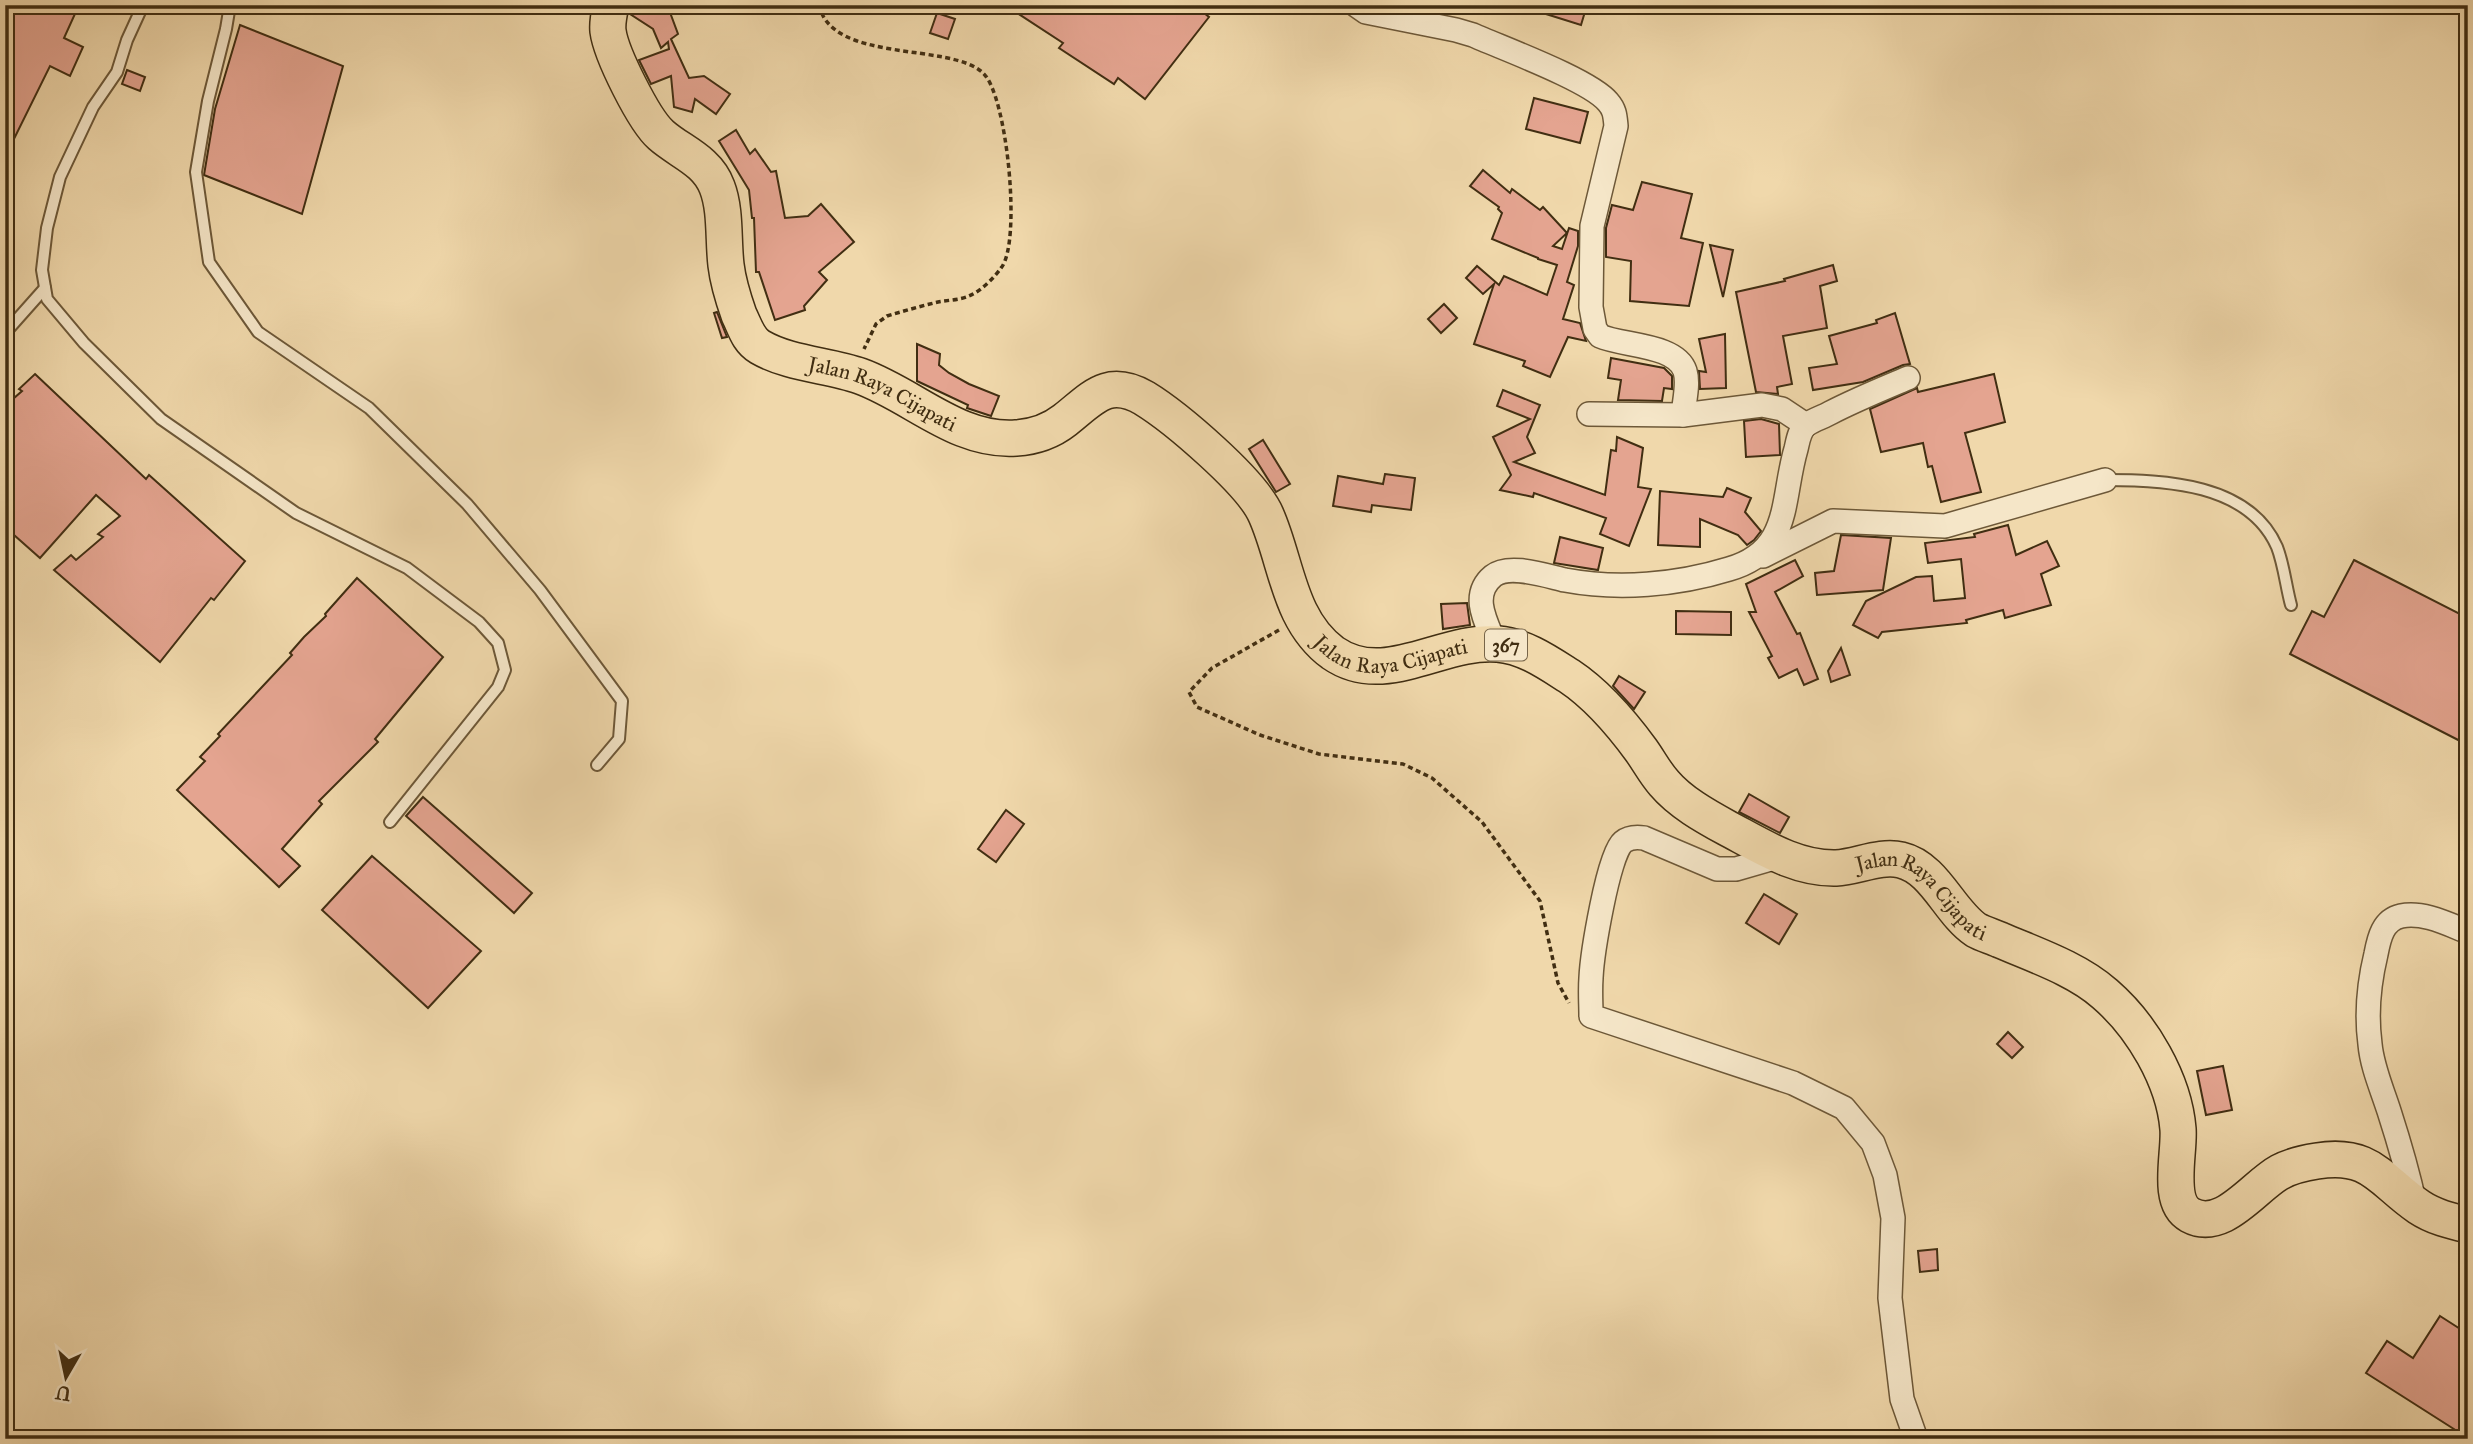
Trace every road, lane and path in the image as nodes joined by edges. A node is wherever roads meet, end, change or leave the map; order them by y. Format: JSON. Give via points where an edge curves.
{"nodes":[{"id":1,"x":143,"y":5,"type":"edge"},
{"id":2,"x":230,"y":5,"type":"edge"},
{"id":3,"x":611,"y":5,"type":"edge"},
{"id":4,"x":819,"y":5,"type":"edge"},
{"id":5,"x":1356,"y":5,"type":"edge"},
{"id":6,"x":45,"y":288,"type":"junction"},
{"id":7,"x":5,"y":333,"type":"edge"},
{"id":8,"x":856,"y":374,"type":"junction"},
{"id":9,"x":1908,"y":378,"type":"dead end"},
{"id":10,"x":1589,"y":414,"type":"dead end"},
{"id":11,"x":1683,"y":415,"type":"junction"},
{"id":12,"x":1806,"y":425,"type":"junction"},
{"id":13,"x":2105,"y":480,"type":"joint"},
{"id":14,"x":1757,"y":558,"type":"junction"},
{"id":15,"x":2291,"y":606,"type":"dead end"},
{"id":16,"x":1301,"y":617,"type":"junction"},
{"id":17,"x":1495,"y":644,"type":"junction"},
{"id":18,"x":597,"y":765,"type":"dead end"},
{"id":19,"x":390,"y":822,"type":"dead end"},
{"id":20,"x":1781,"y":856,"type":"junction"},
{"id":21,"x":2468,"y":932,"type":"edge"},
{"id":22,"x":1591,"y":1017,"type":"junction"},
{"id":23,"x":2415,"y":1205,"type":"junction"},
{"id":24,"x":2468,"y":1225,"type":"edge"},
{"id":25,"x":1916,"y":1439,"type":"edge"}],
"edges":[{"from":1,"to":6,"type":"lane","via":[[117,72],[93,107],[60,177],[47,228],[42,270]]},
{"from":2,"to":18,"type":"lane","via":[[196,172],[209,262],[258,332],[369,408],[467,504],[540,590],[622,701],[620,738]]},
{"from":3,"to":8,"type":"main road","name":"Jalan Raya Cijapati","number":"367","via":[[608,36],[645,118],[668,141],[702,163],[714,179],[732,296],[749,337],[761,348],[787,357]]},
{"from":4,"to":8,"type":"path","via":[[835,31],[882,48],[965,63],[983,72],[992,85],[1002,122],[1009,180],[1012,230],[1003,267],[968,296],[887,316],[876,324]]},
{"from":5,"to":11,"type":"street","via":[[1473,36],[1587,85],[1607,100],[1615,111],[1616,127],[1592,226],[1592,318],[1600,336],[1663,351],[1682,365],[1686,380]]},
{"from":6,"to":7,"type":"lane"},
{"from":6,"to":19,"type":"lane","via":[[47,299],[84,343],[161,419],[296,513],[407,568],[479,622],[498,643],[505,670],[498,687]]},
{"from":8,"to":16,"type":"main road","name":"Jalan Raya Cijapati","number":"367","via":[[963,429],[1013,439],[1051,430],[1101,391],[1128,390],[1141,396],[1177,422],[1254,495],[1265,513]]},
{"from":9,"to":12,"type":"street"},
{"from":10,"to":11,"type":"street"},
{"from":11,"to":12,"type":"street","via":[[1770,405]]},
{"from":12,"to":14,"type":"street","via":[[1792,463],[1784,515],[1776,536]]},
{"from":13,"to":14,"type":"street","via":[[1945,526],[1833,521]]},
{"from":13,"to":15,"type":"lane","via":[[2145,480],[2212,491],[2254,514],[2276,547]]},
{"from":14,"to":17,"type":"street","via":[[1686,580],[1634,585],[1530,572],[1495,575],[1482,588],[1480,608]]},
{"from":16,"to":17,"type":"main road","name":"Jalan Raya Cijapati","number":"367","via":[[1323,645],[1349,663],[1365,666]]},
{"from":16,"to":22,"type":"path","via":[[1212,668],[1189,692],[1197,707],[1319,754],[1403,764],[1432,778],[1482,822],[1540,901],[1558,983],[1569,1002]]},
{"from":17,"to":20,"type":"main road","name":"Jalan Raya Cijapati","number":"367","via":[[1536,656],[1577,681],[1625,729],[1682,801]]},
{"from":20,"to":22,"type":"street","via":[[1728,871],[1644,838],[1624,841],[1608,877],[1592,970]]},
{"from":20,"to":23,"type":"main road","name":"Jalan Raya Cijapati","number":"367","via":[[1819,868],[1902,860],[1916,866],[1974,929],[2071,972],[2104,993],[2131,1022],[2163,1074],[2176,1115],[2176,1192],[2187,1214],[2199,1218],[2222,1215],[2281,1171],[2327,1159],[2362,1164]]},
{"from":21,"to":23,"type":"street","via":[[2428,917],[2397,917],[2383,929],[2371,974],[2370,1045]]},
{"from":22,"to":25,"type":"street","via":[[1793,1083],[1844,1108],[1873,1143],[1893,1218],[1890,1298],[1902,1399]]},
{"from":23,"to":24,"type":"main road","name":"Jalan Raya Cijapati","number":"367"}]}
